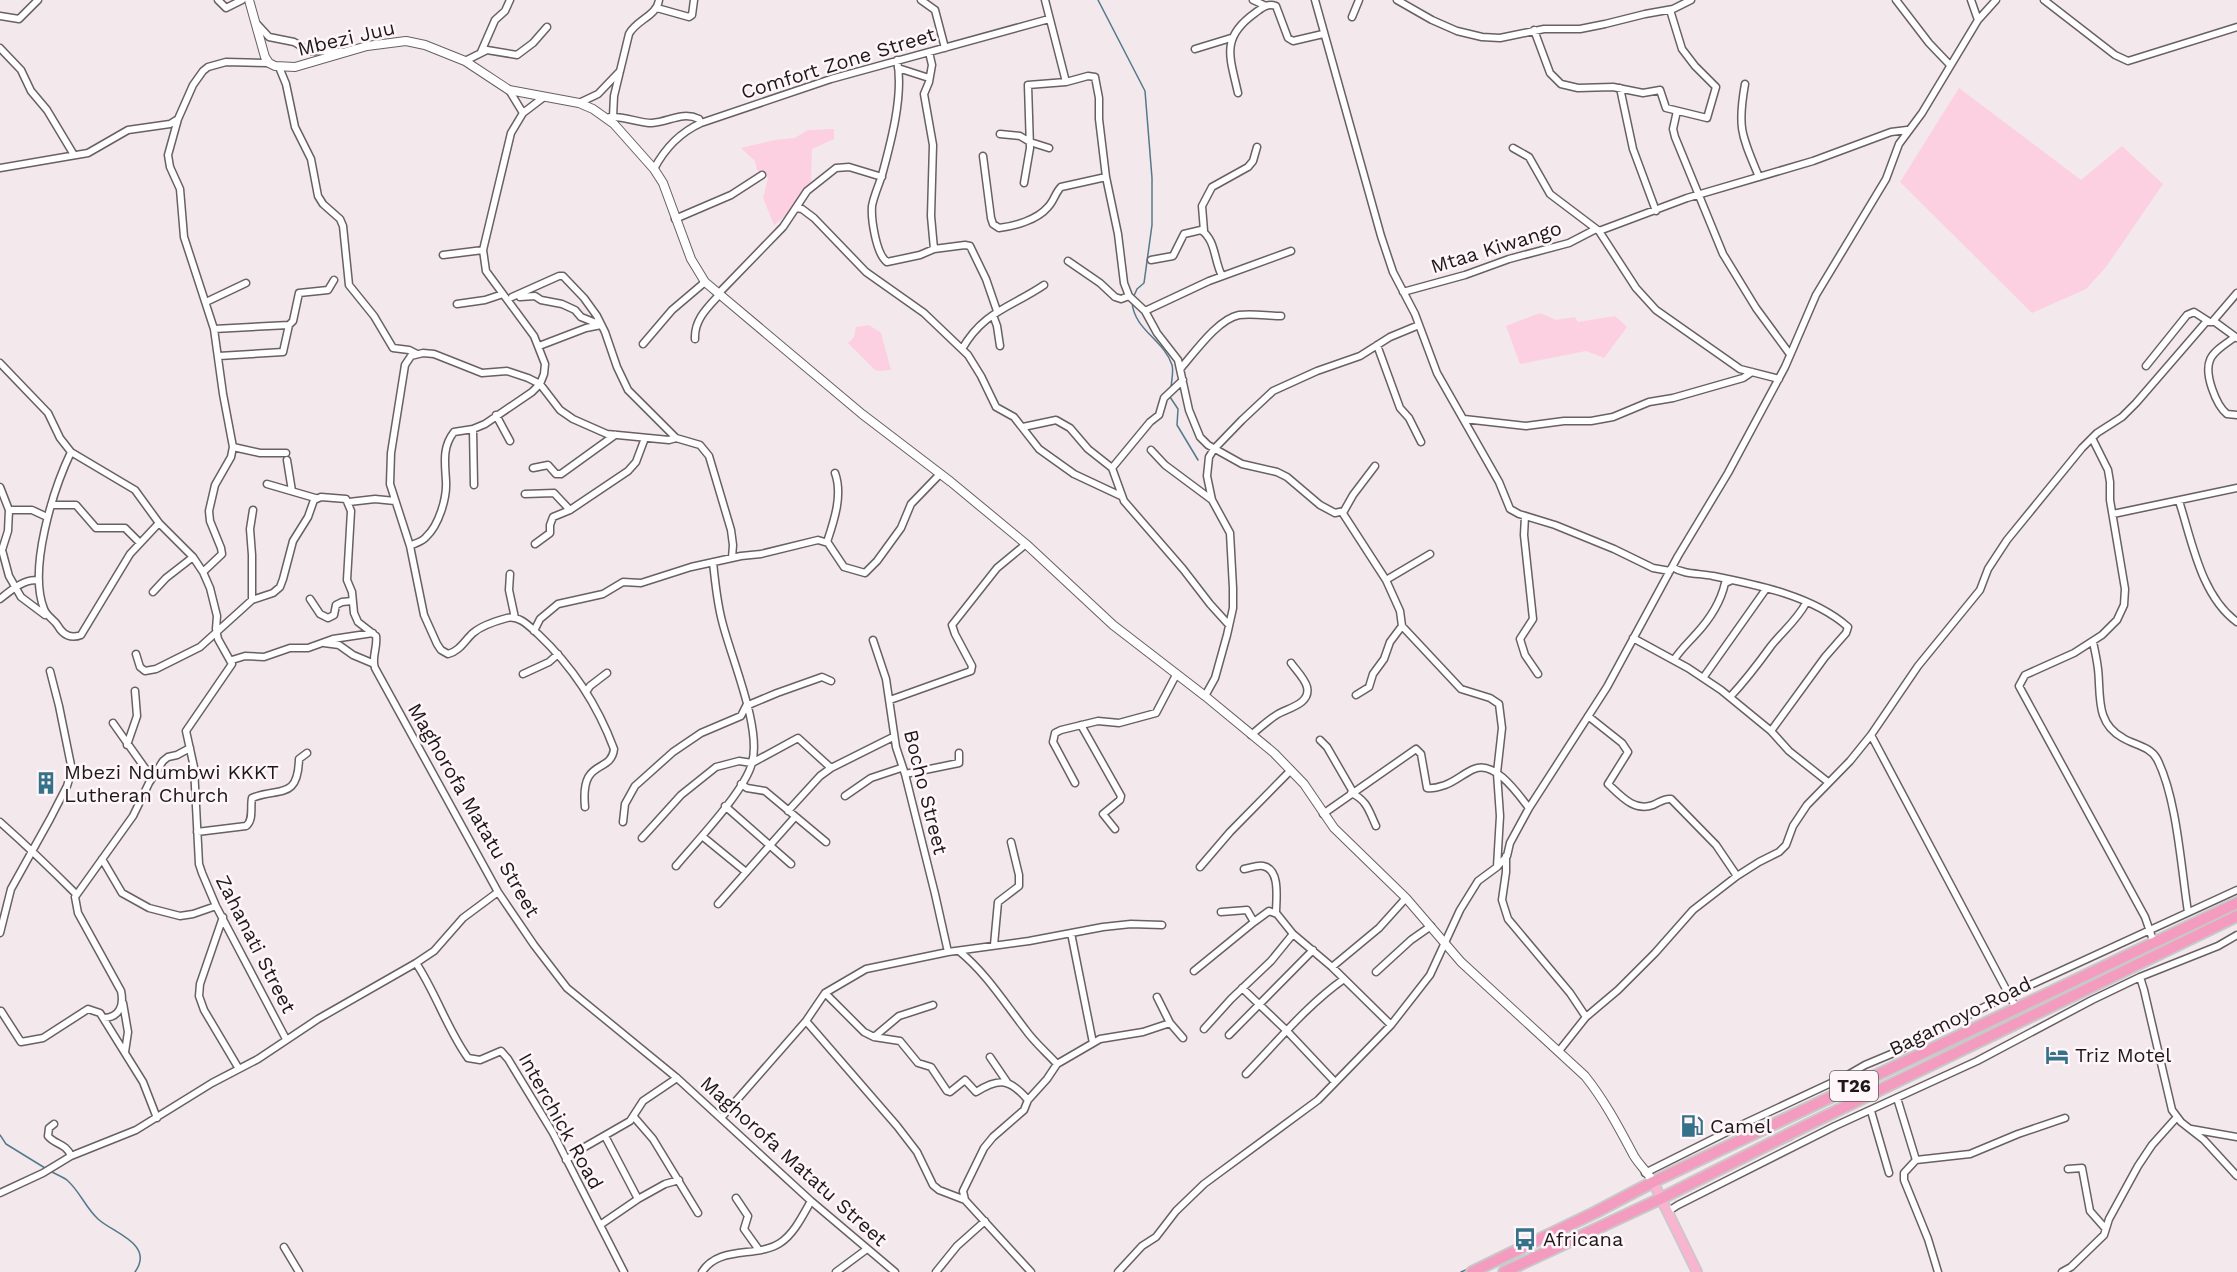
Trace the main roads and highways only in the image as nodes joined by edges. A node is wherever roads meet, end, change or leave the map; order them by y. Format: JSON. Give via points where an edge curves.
{"nodes":[{"id":1,"x":2237,"y":903,"type":"edge"},
{"id":2,"x":2237,"y":916,"type":"edge"},
{"id":3,"x":1649,"y":1178,"type":"junction"},
{"id":4,"x":1660,"y":1199,"type":"junction"},
{"id":5,"x":1472,"y":1272,"type":"edge"},
{"id":6,"x":1503,"y":1272,"type":"edge"},
{"id":7,"x":1697,"y":1272,"type":"edge"}],
"edges":[{"from":1,"to":3,"type":"highway","name":"Bagamoyo Road","number":"T26"},
{"from":2,"to":4,"type":"highway","name":"Bagamoyo Road","number":"T26"},
{"from":3,"to":4,"type":"main road"},
{"from":3,"to":5,"type":"highway","name":"Bagamoyo Road","number":"T26","via":[[1596,1212]]},
{"from":4,"to":6,"type":"highway","name":"Bagamoyo Road","number":"T26"},
{"from":4,"to":7,"type":"main road"}]}
